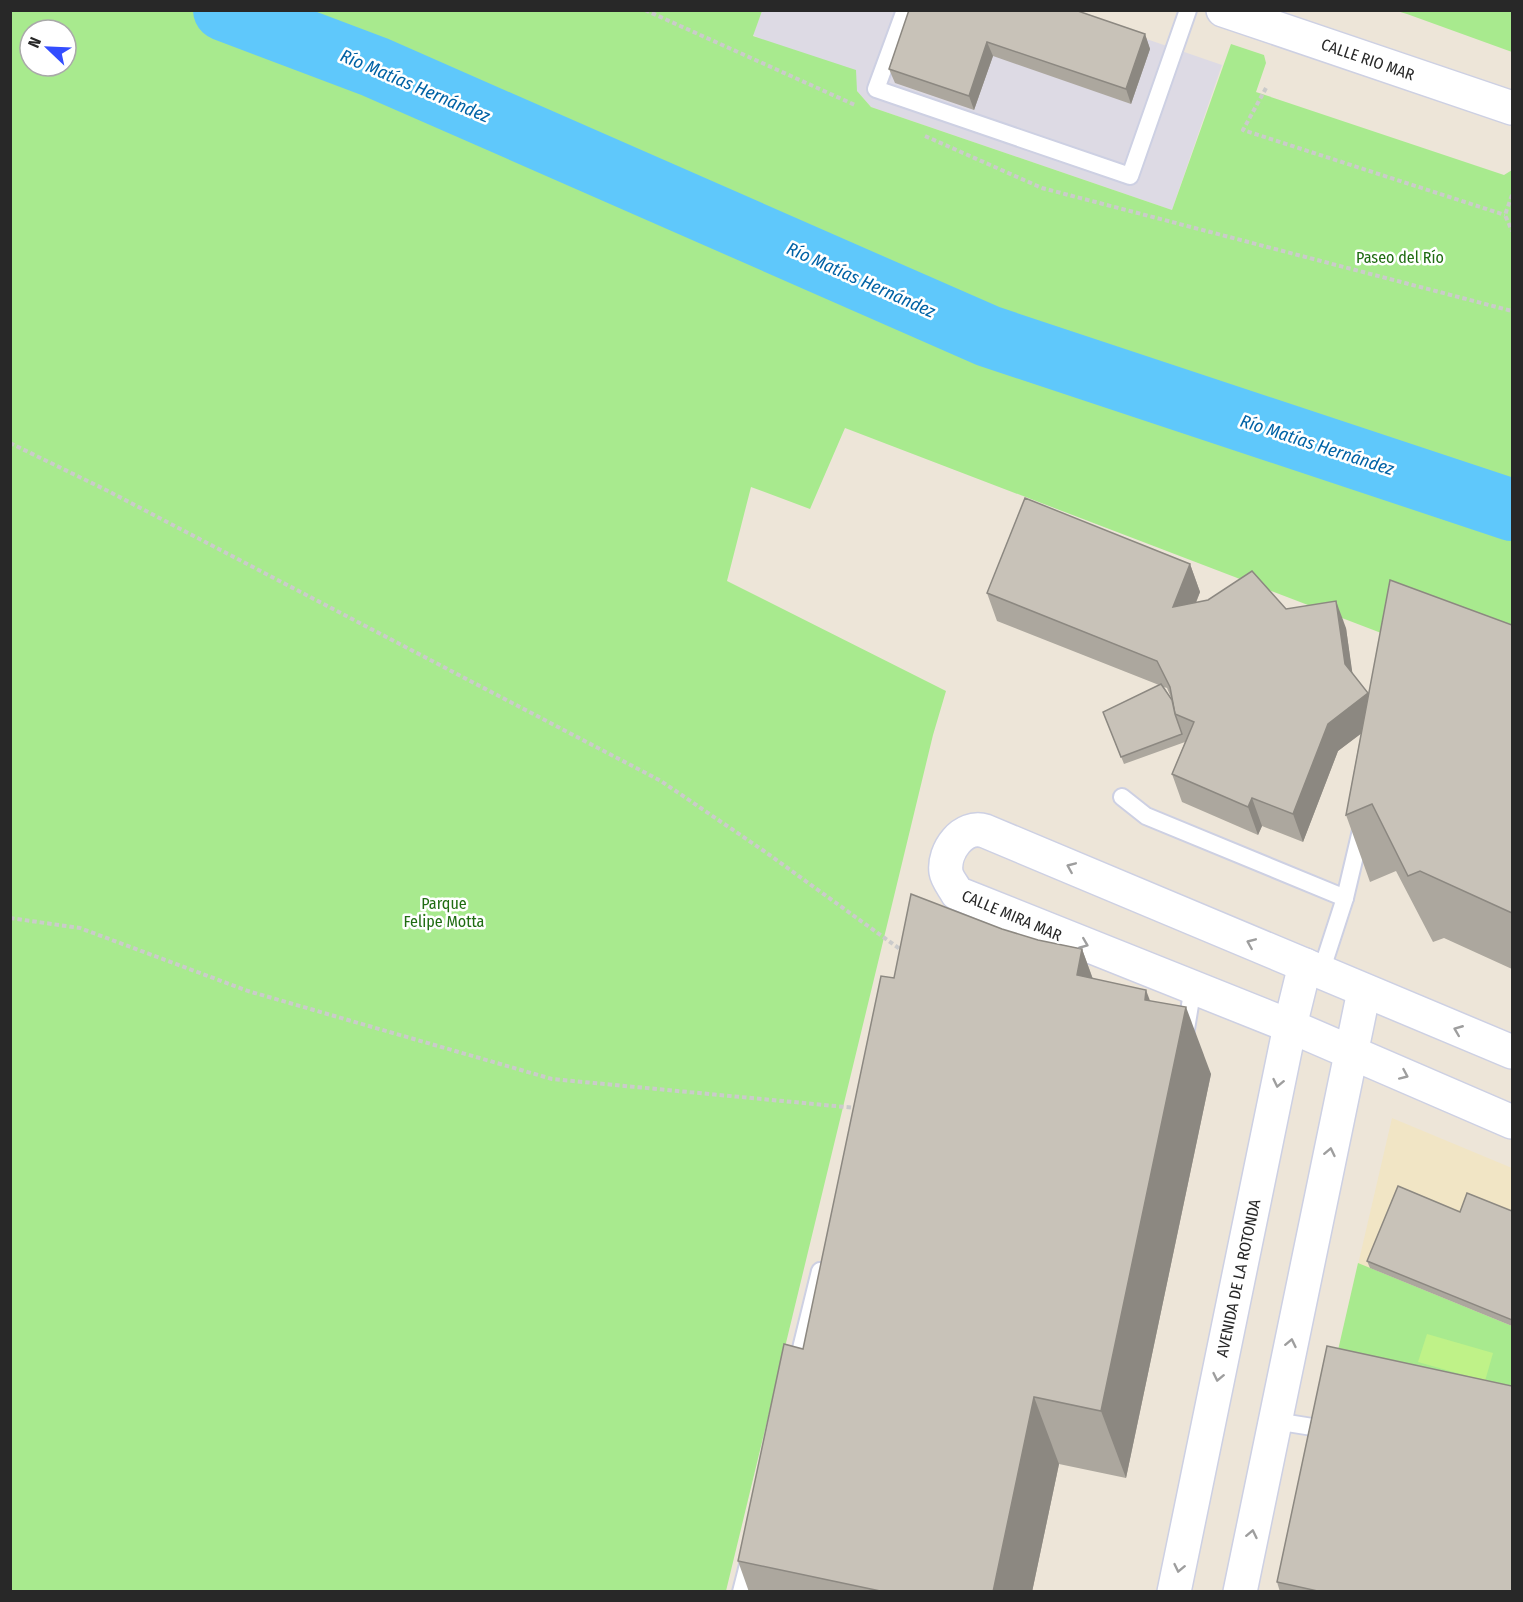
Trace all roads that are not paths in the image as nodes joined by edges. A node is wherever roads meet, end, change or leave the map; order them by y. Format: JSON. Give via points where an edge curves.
{"nodes":[{"id":1,"x":905,"y":10,"type":"edge"},
{"id":2,"x":1188,"y":10,"type":"edge"},
{"id":3,"x":1223,"y":10,"type":"edge"},
{"id":4,"x":1512,"y":108,"type":"edge"},
{"id":5,"x":1122,"y":797,"type":"dead end"},
{"id":6,"x":1367,"y":806,"type":"edge"},
{"id":7,"x":1345,"y":898,"type":"junction"},
{"id":8,"x":1313,"y":969,"type":"junction"},
{"id":9,"x":1193,"y":987,"type":"junction"},
{"id":10,"x":1364,"y":991,"type":"junction"},
{"id":11,"x":1290,"y":1026,"type":"junction"},
{"id":12,"x":1351,"y":1052,"type":"junction"},
{"id":13,"x":1512,"y":1052,"type":"edge"},
{"id":14,"x":1182,"y":1057,"type":"edge"},
{"id":15,"x":1512,"y":1122,"type":"edge"},
{"id":16,"x":823,"y":1258,"type":"edge"},
{"id":17,"x":792,"y":1384,"type":"edge"},
{"id":18,"x":1275,"y":1421,"type":"junction"},
{"id":19,"x":1333,"y":1442,"type":"edge"},
{"id":20,"x":753,"y":1545,"type":"edge"},
{"id":21,"x":741,"y":1592,"type":"edge"},
{"id":22,"x":1174,"y":1592,"type":"edge"},
{"id":23,"x":1240,"y":1592,"type":"edge"}],
"edges":[{"from":1,"to":2,"type":"lane","via":[[876,89],[1130,176]]},
{"from":3,"to":4,"type":"street","name":"CALLE RIO MAR"},
{"from":5,"to":7,"type":"lane","via":[[1146,816]]},
{"from":6,"to":7,"type":"lane"},
{"from":7,"to":8,"type":"lane"},
{"from":8,"to":9,"type":"street","name":"CALLE MIRA MAR","one_way":true,"via":[[979,829],[963,834],[948,852],[946,873],[957,893]]},
{"from":8,"to":10,"type":"street","name":"CALLE MIRA MAR"},
{"from":8,"to":11,"type":"street","name":"AVENIDA DE LA ROTONDA"},
{"from":9,"to":11,"type":"street","name":"CALLE MIRA MAR"},
{"from":9,"to":14,"type":"lane"},
{"from":10,"to":12,"type":"street"},
{"from":13,"to":10,"type":"street","name":"CALLE MIRA MAR","one_way":true},
{"from":11,"to":12,"type":"street","name":"CALLE MIRA MAR"},
{"from":11,"to":22,"type":"street","name":"AVENIDA DE LA ROTONDA","one_way":true},
{"from":12,"to":15,"type":"street","name":"CALLE MIRA MAR","one_way":true},
{"from":18,"to":12,"type":"street","one_way":true},
{"from":16,"to":17,"type":"lane"},
{"from":18,"to":19,"type":"lane","via":[[1336,1431]]},
{"from":23,"to":18,"type":"street","one_way":true},
{"from":20,"to":21,"type":"lane"}]}
